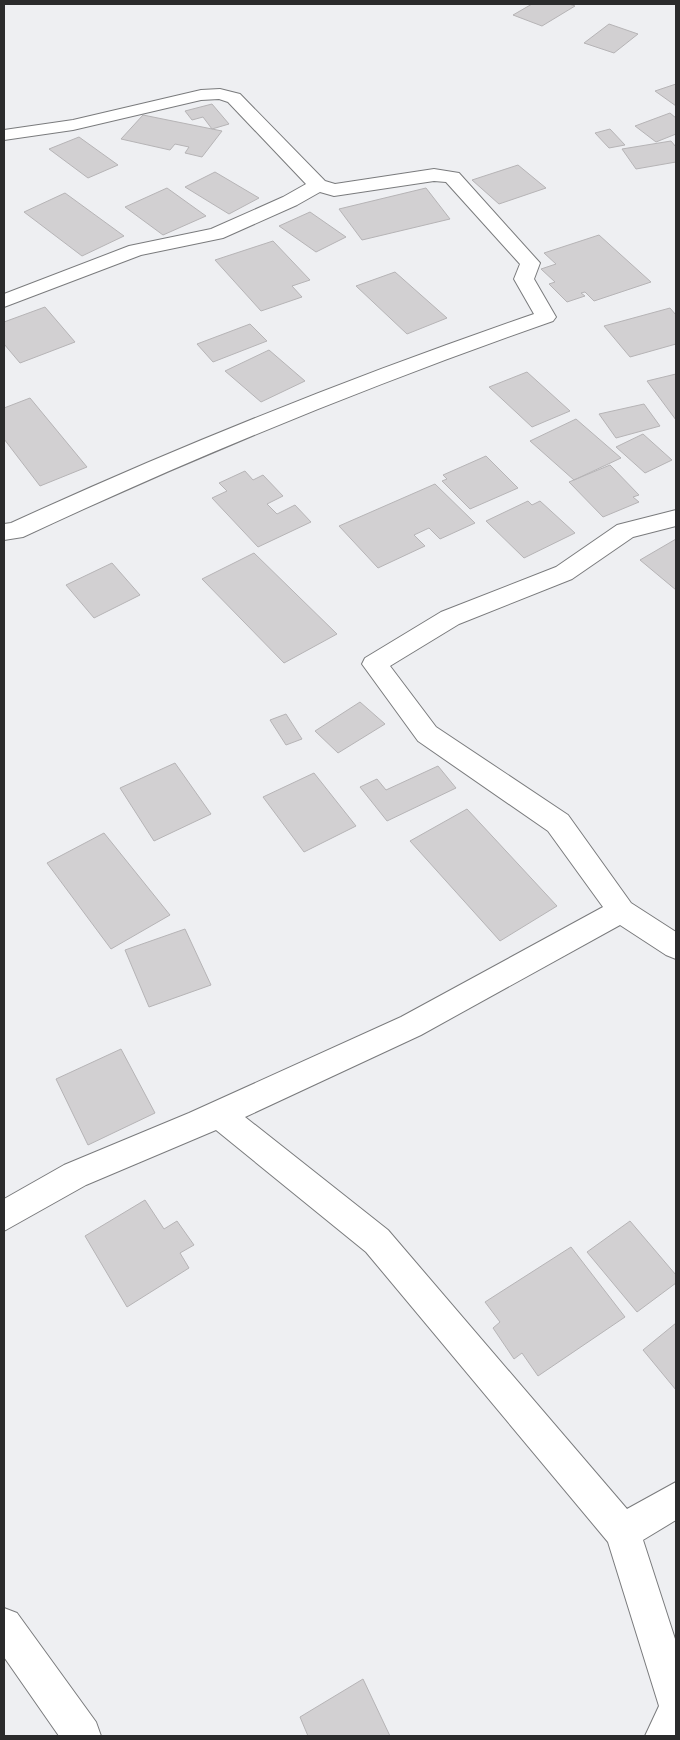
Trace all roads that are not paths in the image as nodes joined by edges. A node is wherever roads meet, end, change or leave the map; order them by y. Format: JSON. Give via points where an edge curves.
{"nodes":[{"id":1,"x":4,"y":135,"type":"edge"},
{"id":2,"x":318,"y":185,"type":"junction"},
{"id":3,"x":4,"y":301,"type":"edge"},
{"id":4,"x":676,"y":518,"type":"edge"},
{"id":5,"x":4,"y":532,"type":"edge"},
{"id":6,"x":621,"y":911,"type":"junction"},
{"id":7,"x":676,"y":947,"type":"edge"},
{"id":8,"x":218,"y":1114,"type":"junction"},
{"id":9,"x":4,"y":1216,"type":"edge"},
{"id":10,"x":676,"y":1500,"type":"edge"},
{"id":11,"x":623,"y":1532,"type":"junction"},
{"id":12,"x":4,"y":1626,"type":"edge"},
{"id":13,"x":676,"y":1700,"type":"edge"},
{"id":14,"x":676,"y":1713,"type":"edge"},
{"id":15,"x":82,"y":1736,"type":"edge"},
{"id":16,"x":664,"y":1736,"type":"edge"}],
"edges":[{"from":1,"to":2,"type":"street","via":[[73,125],[201,95],[220,94],[234,98]]},
{"from":2,"to":3,"type":"street","via":[[216,234],[136,250]]},
{"from":2,"to":5,"type":"street","via":[[334,190],[434,175],[452,177],[530,263],[524,279],[546,316],[271,420],[133,476],[15,531]]},
{"from":4,"to":6,"type":"street","via":[[625,531],[564,574],[450,618],[374,664],[427,734],[558,824]]},
{"from":6,"to":7,"type":"street"},
{"from":6,"to":8,"type":"street","via":[[411,1026]]},
{"from":8,"to":9,"type":"street","via":[[75,1175]]},
{"from":8,"to":11,"type":"street","via":[[377,1241]]},
{"from":10,"to":11,"type":"street"},
{"from":11,"to":13,"type":"street"},
{"from":12,"to":15,"type":"street"},
{"from":14,"to":16,"type":"street"}]}
